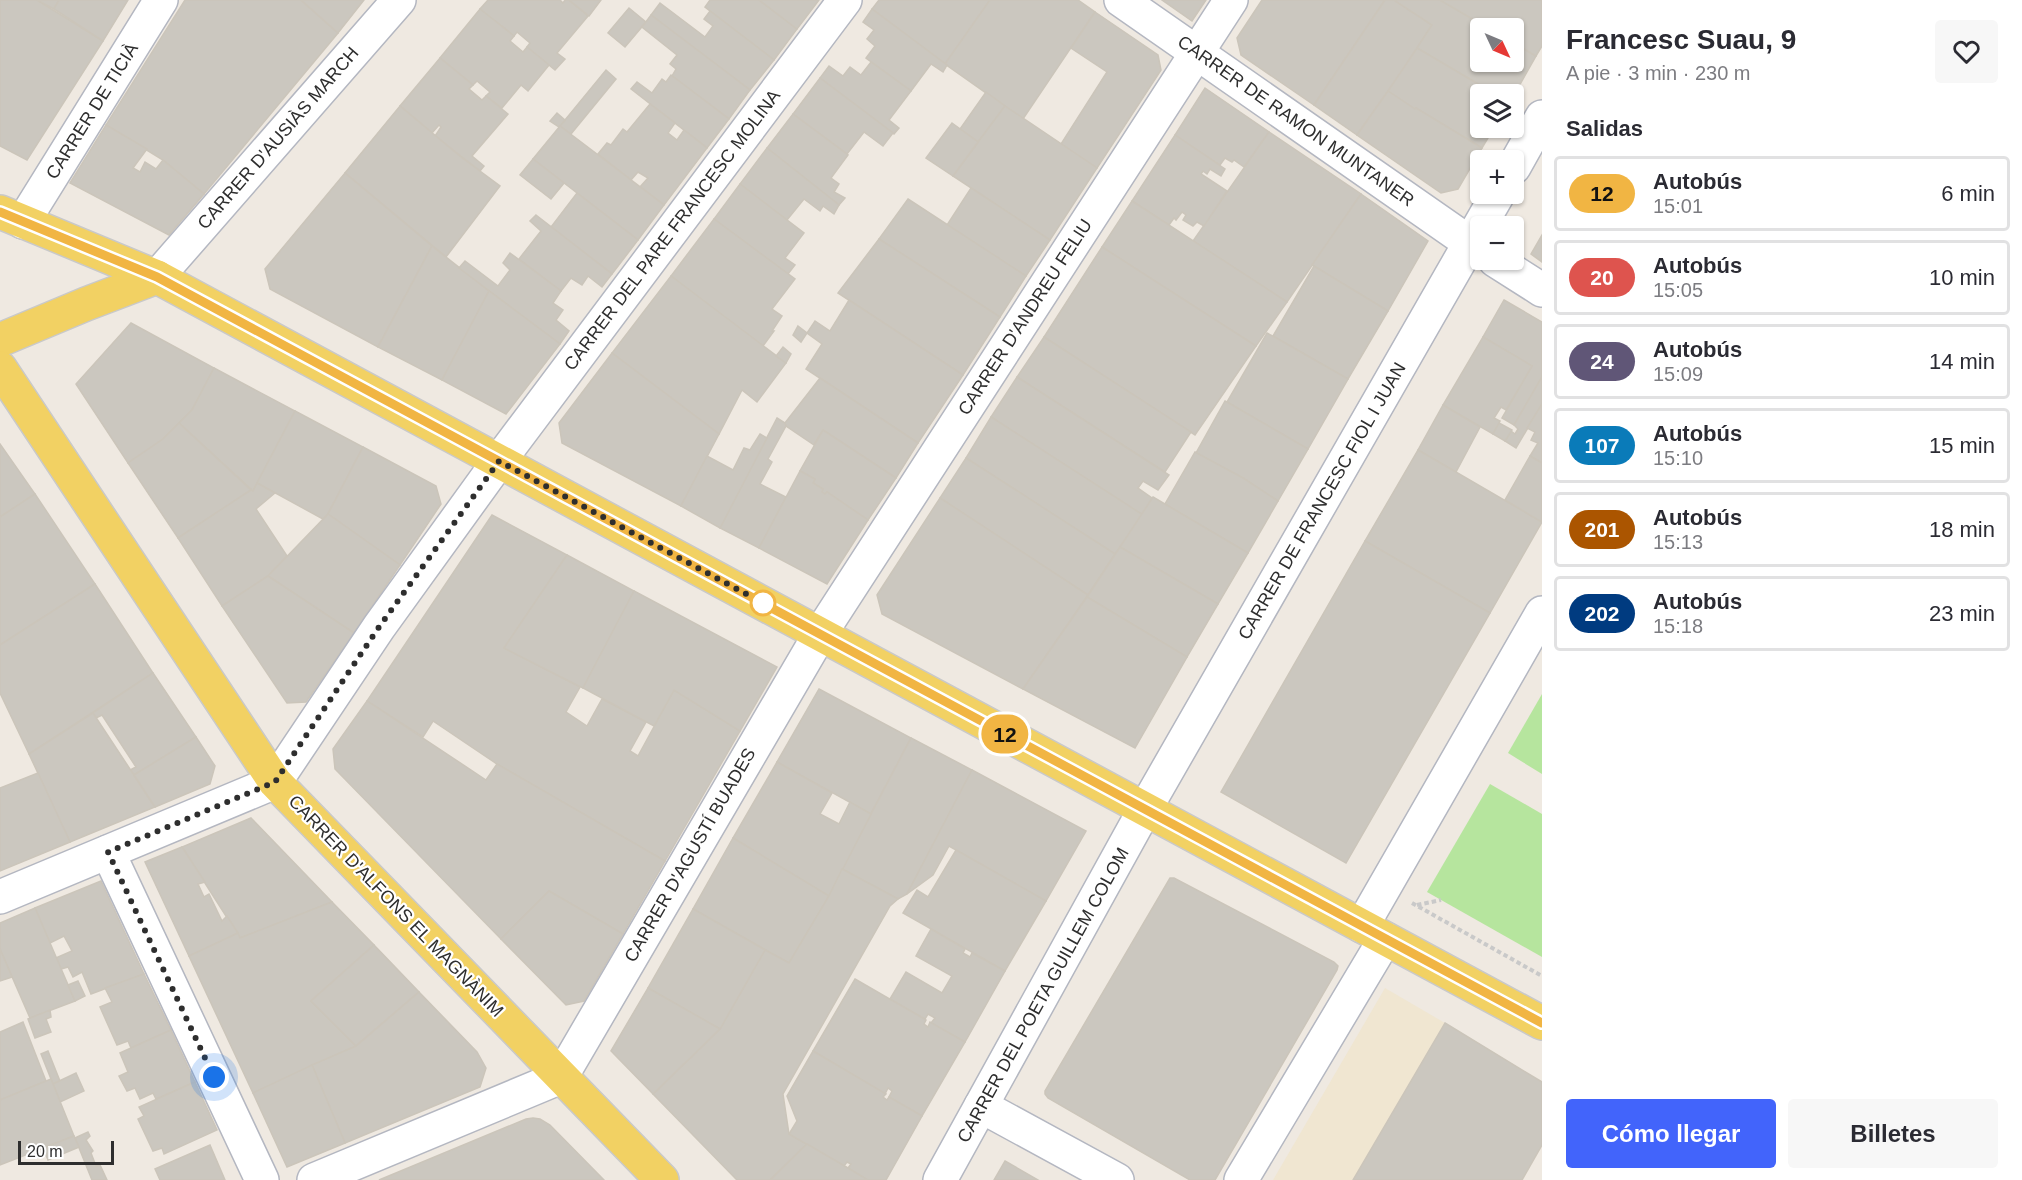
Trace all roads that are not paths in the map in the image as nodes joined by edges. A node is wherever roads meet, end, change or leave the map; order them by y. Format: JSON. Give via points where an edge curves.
{"nodes":[{"id":1,"x":161,"y":0,"type":"edge"},
{"id":2,"x":399,"y":0,"type":"edge"},
{"id":3,"x":845,"y":0,"type":"edge"},
{"id":4,"x":1121,"y":0,"type":"edge"},
{"id":5,"x":1231,"y":0,"type":"edge"},
{"id":6,"x":1197,"y":52,"type":"junction"},
{"id":7,"x":1542,"y":117,"type":"edge"},
{"id":8,"x":1524,"y":150,"type":"edge"},
{"id":9,"x":12,"y":217,"type":"edge"},
{"id":10,"x":1470,"y":243,"type":"edge"},
{"id":11,"x":1471,"y":270,"type":"edge"},
{"id":12,"x":1511,"y":270,"type":"edge"},
{"id":13,"x":157,"y":277,"type":"junction"},
{"id":14,"x":1542,"y":290,"type":"edge"},
{"id":15,"x":0,"y":340,"type":"edge"},
{"id":16,"x":0,"y":368,"type":"edge"},
{"id":17,"x":499,"y":461,"type":"junction"},
{"id":18,"x":1542,"y":613,"type":"edge"},
{"id":19,"x":820,"y":634,"type":"junction"},
{"id":20,"x":275,"y":782,"type":"junction"},
{"id":21,"x":1145,"y":809,"type":"junction"},
{"id":22,"x":108,"y":852,"type":"junction"},
{"id":23,"x":0,"y":897,"type":"edge"},
{"id":24,"x":1373,"y":932,"type":"junction"},
{"id":25,"x":1542,"y":1023,"type":"edge"},
{"id":26,"x":561,"y":1077,"type":"junction"},
{"id":27,"x":981,"y":1106,"type":"junction"},
{"id":28,"x":262,"y":1180,"type":"edge"},
{"id":29,"x":314,"y":1180,"type":"edge"},
{"id":30,"x":662,"y":1180,"type":"edge"},
{"id":31,"x":940,"y":1180,"type":"edge"},
{"id":32,"x":1117,"y":1180,"type":"edge"},
{"id":33,"x":1241,"y":1180,"type":"edge"}],
"edges":[{"from":1,"to":9,"type":"street","name":"CARRER DE TICIÀ"},
{"from":2,"to":13,"type":"street","name":"CARRER D'AUSIÀS MARCH"},
{"from":3,"to":17,"type":"street","name":"CARRER DEL PARE FRANCESC MOLINA"},
{"from":4,"to":6,"type":"street","name":"CARRER DE RAMON MUNTANER"},
{"from":5,"to":6,"type":"street","name":"CARRER D'ANDREU FELIU"},
{"from":6,"to":10,"type":"street","name":"CARRER DE RAMON MUNTANER"},
{"from":6,"to":19,"type":"street","name":"CARRER D'ANDREU FELIU"},
{"from":7,"to":8,"type":"street"},
{"from":9,"to":13,"type":"main road"},
{"from":11,"to":21,"type":"street","name":"CARRER DE FRANCESC FIOL I JUAN"},
{"from":12,"to":14,"type":"street"},
{"from":13,"to":15,"type":"main road"},
{"from":13,"to":17,"type":"main road"},
{"from":16,"to":20,"type":"main road","name":"CARRER D'ALFONS EL MAGNÀNIM"},
{"from":17,"to":19,"type":"main road"},
{"from":17,"to":20,"type":"street","name":"CARRER DEL PARE FRANCESC MOLINA","via":[[379,627]]},
{"from":18,"to":24,"type":"street"},
{"from":19,"to":21,"type":"main road"},
{"from":19,"to":26,"type":"street","name":"CARRER D'AGUSTÍ BUADES"},
{"from":20,"to":22,"type":"street"},
{"from":20,"to":26,"type":"main road","name":"CARRER D'ALFONS EL MAGNÀNIM"},
{"from":21,"to":24,"type":"main road"},
{"from":21,"to":27,"type":"street","name":"CARRER DEL POETA GUILLEM COLOM"},
{"from":22,"to":23,"type":"street"},
{"from":22,"to":28,"type":"street"},
{"from":24,"to":25,"type":"main road"},
{"from":24,"to":33,"type":"street"},
{"from":26,"to":29,"type":"street"},
{"from":26,"to":30,"type":"main road","name":"CARRER D'ALFONS EL MAGNÀNIM"},
{"from":27,"to":31,"type":"street","name":"CARRER DEL POETA GUILLEM COLOM"},
{"from":27,"to":32,"type":"street"}]}
